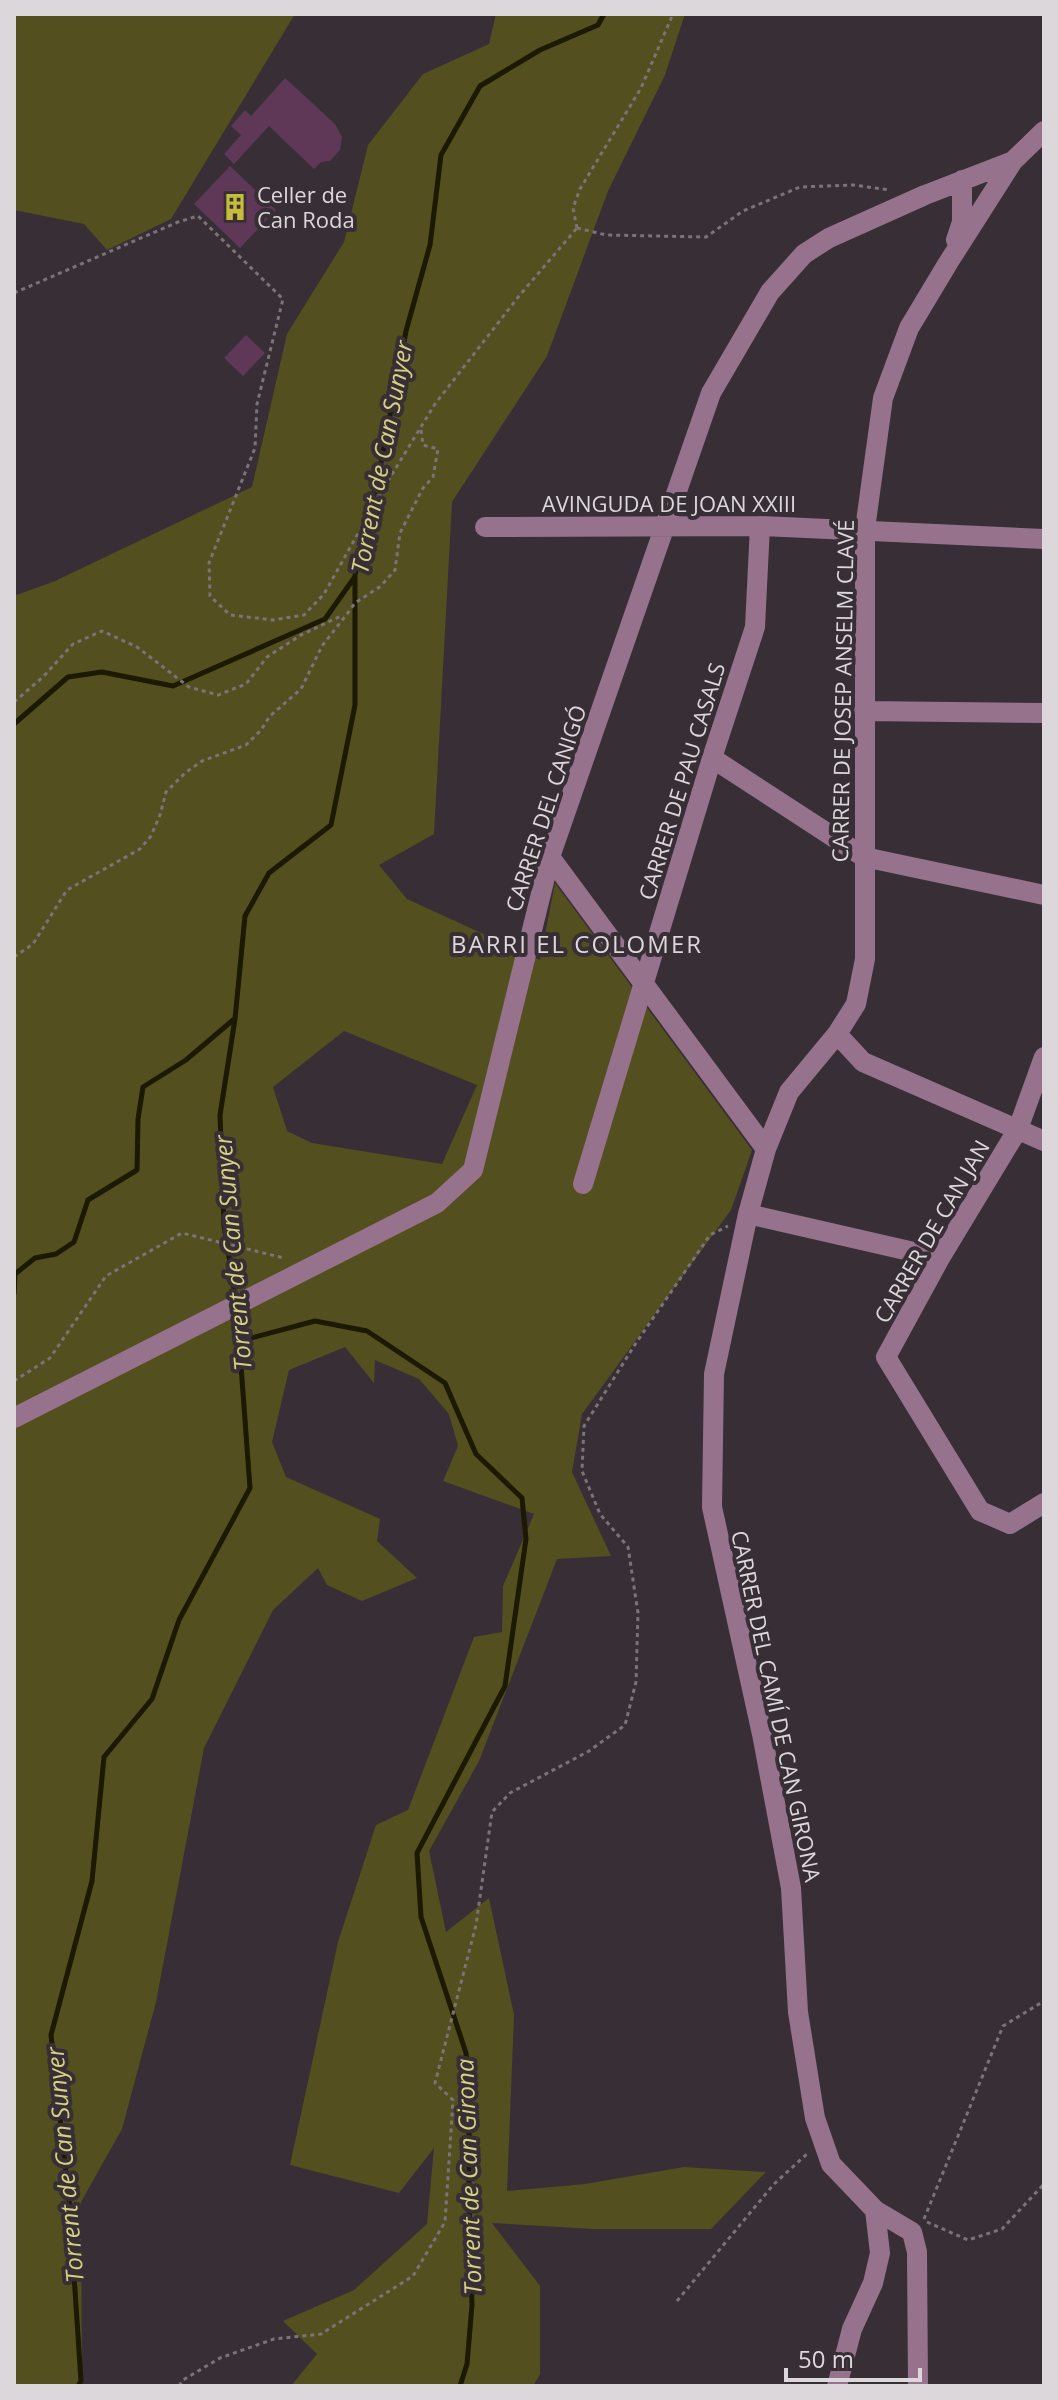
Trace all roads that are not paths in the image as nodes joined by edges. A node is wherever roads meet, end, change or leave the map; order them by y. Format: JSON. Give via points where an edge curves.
{"nodes":[{"id":1,"x":1044,"y":131,"type":"edge"},
{"id":2,"x":1013,"y":161,"type":"junction"},
{"id":3,"x":967,"y":179,"type":"junction"},
{"id":4,"x":925,"y":195,"type":"junction"},
{"id":5,"x":979,"y":214,"type":"junction"},
{"id":6,"x":957,"y":236,"type":"junction"},
{"id":7,"x":948,"y":263,"type":"junction"},
{"id":8,"x":665,"y":525,"type":"junction"},
{"id":9,"x":760,"y":526,"type":"junction"},
{"id":10,"x":485,"y":527,"type":"dead end"},
{"id":11,"x":865,"y":529,"type":"junction"},
{"id":12,"x":1044,"y":539,"type":"edge"},
{"id":13,"x":864,"y":711,"type":"junction"},
{"id":14,"x":1044,"y":713,"type":"edge"},
{"id":15,"x":712,"y":758,"type":"junction"},
{"id":16,"x":550,"y":857,"type":"junction"},
{"id":17,"x":864,"y":857,"type":"junction"},
{"id":18,"x":1044,"y":895,"type":"edge"},
{"id":19,"x":643,"y":985,"type":"junction"},
{"id":20,"x":837,"y":1034,"type":"junction"},
{"id":21,"x":1044,"y":1057,"type":"edge"},
{"id":22,"x":1018,"y":1129,"type":"junction"},
{"id":23,"x":1044,"y":1141,"type":"edge"},
{"id":24,"x":766,"y":1149,"type":"junction"},
{"id":25,"x":583,"y":1184,"type":"dead end"},
{"id":26,"x":748,"y":1214,"type":"junction"},
{"id":27,"x":940,"y":1258,"type":"junction"},
{"id":28,"x":14,"y":1418,"type":"edge"},
{"id":29,"x":1044,"y":1503,"type":"edge"},
{"id":30,"x":875,"y":2210,"type":"junction"},
{"id":31,"x":837,"y":2386,"type":"edge"},
{"id":32,"x":918,"y":2386,"type":"edge"}],
"edges":[{"from":1,"to":2,"type":"street","name":"CARRER DE JOSEP ANSELM CLAVÉ"},
{"from":2,"to":3,"type":"street","name":"CARRER DEL CANIGÓ"},
{"from":2,"to":5,"type":"street","name":"CARRER DE JOSEP ANSELM CLAVÉ"},
{"from":3,"to":4,"type":"street","name":"CARRER DEL CANIGÓ"},
{"from":3,"to":5,"type":"street","via":[[980,194]]},
{"from":3,"to":6,"type":"street","name":"CARRER DE JOSEP ANSELM CLAVÉ"},
{"from":4,"to":6,"type":"street","via":[[948,210]]},
{"from":4,"to":8,"type":"street","name":"CARRER DEL CANIGÓ","via":[[829,238],[804,254],[770,292],[711,393]]},
{"from":5,"to":7,"type":"street","name":"CARRER DE JOSEP ANSELM CLAVÉ"},
{"from":6,"to":7,"type":"street","name":"CARRER DE JOSEP ANSELM CLAVÉ"},
{"from":7,"to":11,"type":"street","name":"CARRER DE JOSEP ANSELM CLAVÉ","via":[[909,328],[883,398]]},
{"from":8,"to":9,"type":"street","name":"AVINGUDA DE JOAN XXIII"},
{"from":8,"to":10,"type":"street","name":"AVINGUDA DE JOAN XXIII"},
{"from":8,"to":16,"type":"street","name":"CARRER DEL CANIGÓ"},
{"from":9,"to":11,"type":"street","name":"AVINGUDA DE JOAN XXIII"},
{"from":9,"to":15,"type":"street","name":"CARRER DE PAU CASALS","via":[[755,627]]},
{"from":11,"to":12,"type":"street","name":"AVINGUDA DE JOAN XXIII"},
{"from":11,"to":13,"type":"street","name":"CARRER DE JOSEP ANSELM CLAVÉ"},
{"from":13,"to":14,"type":"street"},
{"from":13,"to":17,"type":"street","name":"CARRER DE JOSEP ANSELM CLAVÉ"},
{"from":15,"to":17,"type":"street"},
{"from":15,"to":19,"type":"street","name":"CARRER DE PAU CASALS"},
{"from":16,"to":19,"type":"street"},
{"from":16,"to":28,"type":"street","name":"CARRER DEL CANIGÓ","via":[[473,1170],[437,1203]]},
{"from":17,"to":18,"type":"street"},
{"from":17,"to":20,"type":"street","name":"CARRER DE JOSEP ANSELM CLAVÉ","via":[[865,959],[856,1004]]},
{"from":19,"to":24,"type":"street"},
{"from":19,"to":25,"type":"street","name":"CARRER DE PAU CASALS"},
{"from":20,"to":22,"type":"street","via":[[863,1062]]},
{"from":20,"to":24,"type":"street","name":"CARRER DEL CAMÍ DE CAN GIRONA","via":[[789,1092]]},
{"from":21,"to":22,"type":"street","name":"CARRER DE CAN JAN"},
{"from":22,"to":23,"type":"street"},
{"from":22,"to":27,"type":"street","name":"CARRER DE CAN JAN"},
{"from":24,"to":26,"type":"street","name":"CARRER DEL CAMÍ DE CAN GIRONA"},
{"from":26,"to":27,"type":"street"},
{"from":26,"to":30,"type":"street","name":"CARRER DEL CAMÍ DE CAN GIRONA","via":[[714,1374],[712,1507],[791,1888],[798,2012],[815,2118],[831,2164]]},
{"from":27,"to":29,"type":"street","name":"CARRER DE CAN JAN","via":[[886,1357],[980,1511],[1010,1524]]},
{"from":30,"to":31,"type":"street","via":[[880,2253]]},
{"from":30,"to":32,"type":"street","name":"CARRER DEL CAMÍ DE CAN GIRONA","via":[[918,2226]]}]}
